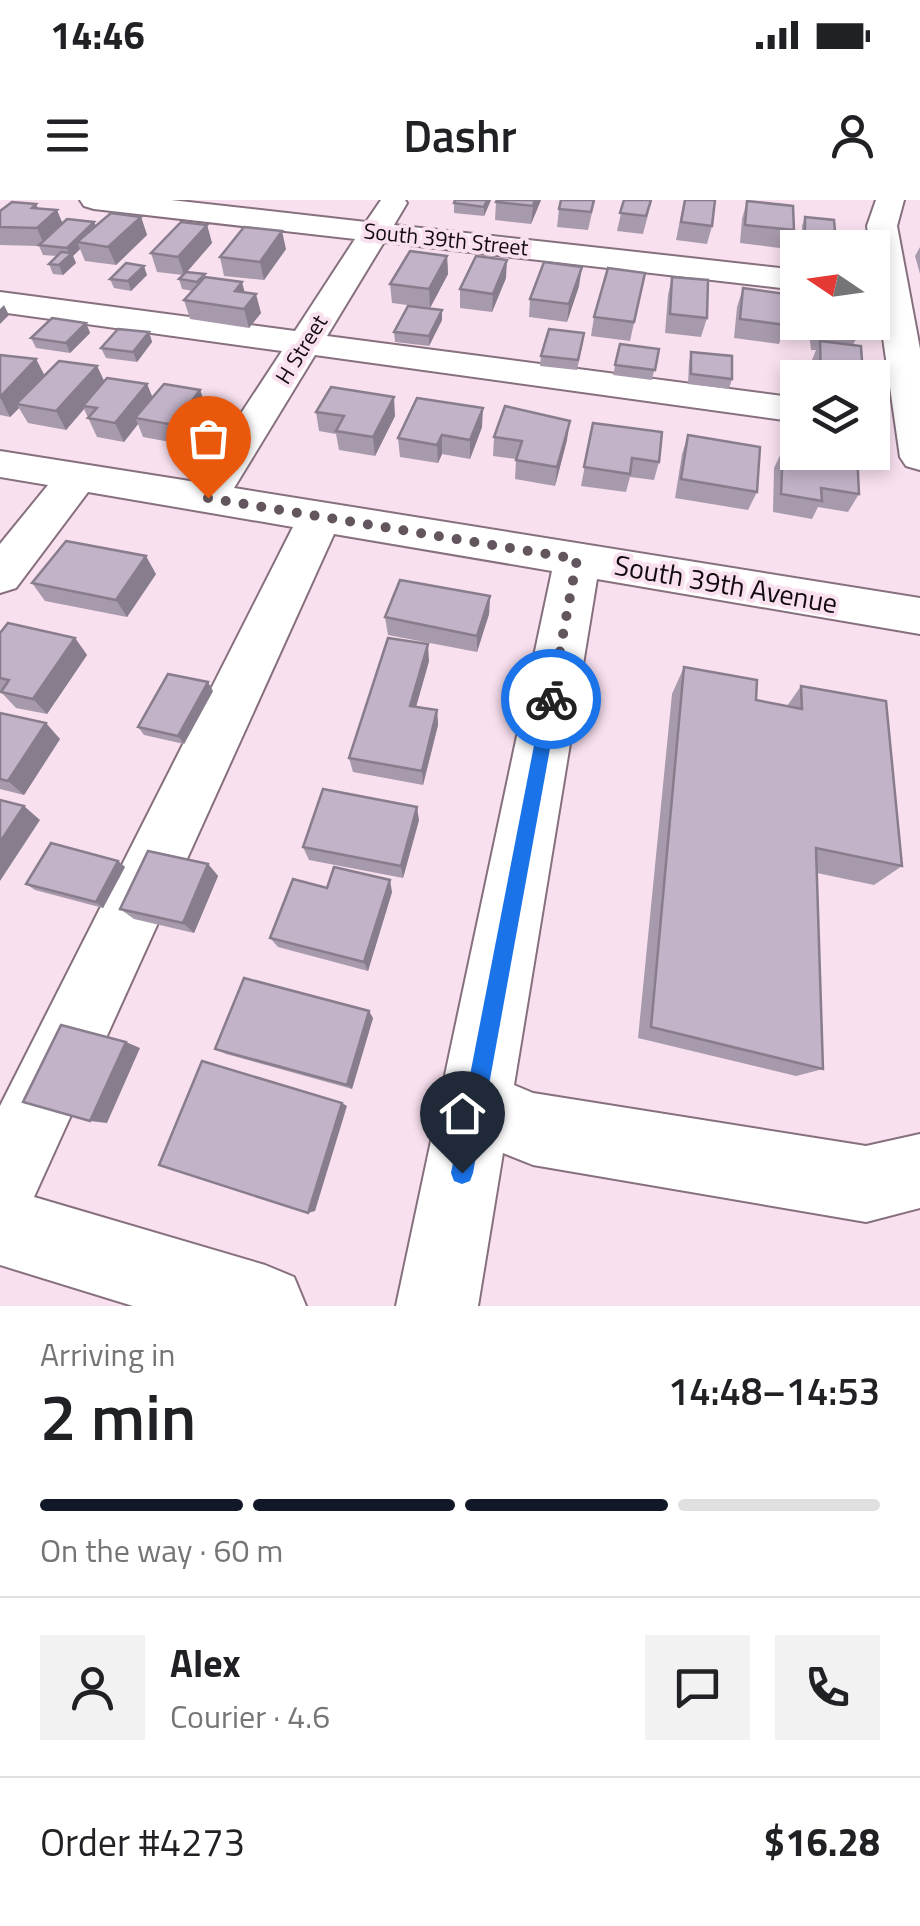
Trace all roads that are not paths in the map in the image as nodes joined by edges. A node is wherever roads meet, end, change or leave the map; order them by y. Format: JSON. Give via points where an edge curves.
{"nodes":[{"id":1,"x":94,"y":200,"type":"edge"},
{"id":2,"x":395,"y":200,"type":"edge"},
{"id":3,"x":890,"y":200,"type":"edge"},
{"id":4,"x":376,"y":231,"type":"junction"},
{"id":5,"x":780,"y":278,"type":"edge"},
{"id":6,"x":0,"y":302,"type":"edge"},
{"id":7,"x":895,"y":303,"type":"edge"},
{"id":8,"x":305,"y":343,"type":"junction"},
{"id":9,"x":780,"y":408,"type":"edge"},
{"id":10,"x":890,"y":428,"type":"edge"},
{"id":11,"x":917,"y":441,"type":"edge"},
{"id":12,"x":0,"y":464,"type":"edge"},
{"id":13,"x":77,"y":477,"type":"junction"},
{"id":14,"x":208,"y":498,"type":"junction"},
{"id":15,"x":320,"y":516,"type":"junction"},
{"id":16,"x":577,"y":559,"type":"junction"},
{"id":17,"x":0,"y":576,"type":"edge"},
{"id":18,"x":920,"y":616,"type":"edge"},
{"id":19,"x":474,"y":1106,"type":"junction"},
{"id":20,"x":920,"y":1171,"type":"edge"},
{"id":21,"x":0,"y":1186,"type":"edge"},
{"id":22,"x":0,"y":1226,"type":"edge"},
{"id":23,"x":266,"y":1306,"type":"edge"},
{"id":24,"x":437,"y":1306,"type":"edge"}],
"edges":[{"from":1,"to":4,"type":"street","name":"South 39th Street"},
{"from":2,"to":4,"type":"street","name":"H Street"},
{"from":3,"to":7,"type":"street","via":[[882,226]]},
{"from":4,"to":5,"type":"street","name":"South 39th Street"},
{"from":4,"to":8,"type":"street","name":"H Street"},
{"from":6,"to":8,"type":"street"},
{"from":7,"to":11,"type":"street"},
{"from":8,"to":9,"type":"street"},
{"from":8,"to":14,"type":"street","name":"H Street"},
{"from":10,"to":11,"type":"street"},
{"from":12,"to":13,"type":"street","name":"South 39th Avenue"},
{"from":13,"to":14,"type":"street","name":"South 39th Avenue"},
{"from":13,"to":17,"type":"street"},
{"from":14,"to":15,"type":"street","name":"South 39th Avenue"},
{"from":15,"to":16,"type":"street","name":"South 39th Avenue"},
{"from":15,"to":21,"type":"street"},
{"from":16,"to":18,"type":"street","name":"South 39th Avenue"},
{"from":16,"to":19,"type":"street"},
{"from":19,"to":20,"type":"street","via":[[532,1129],[866,1184]]},
{"from":19,"to":24,"type":"street"},
{"from":22,"to":23,"type":"street"}]}
